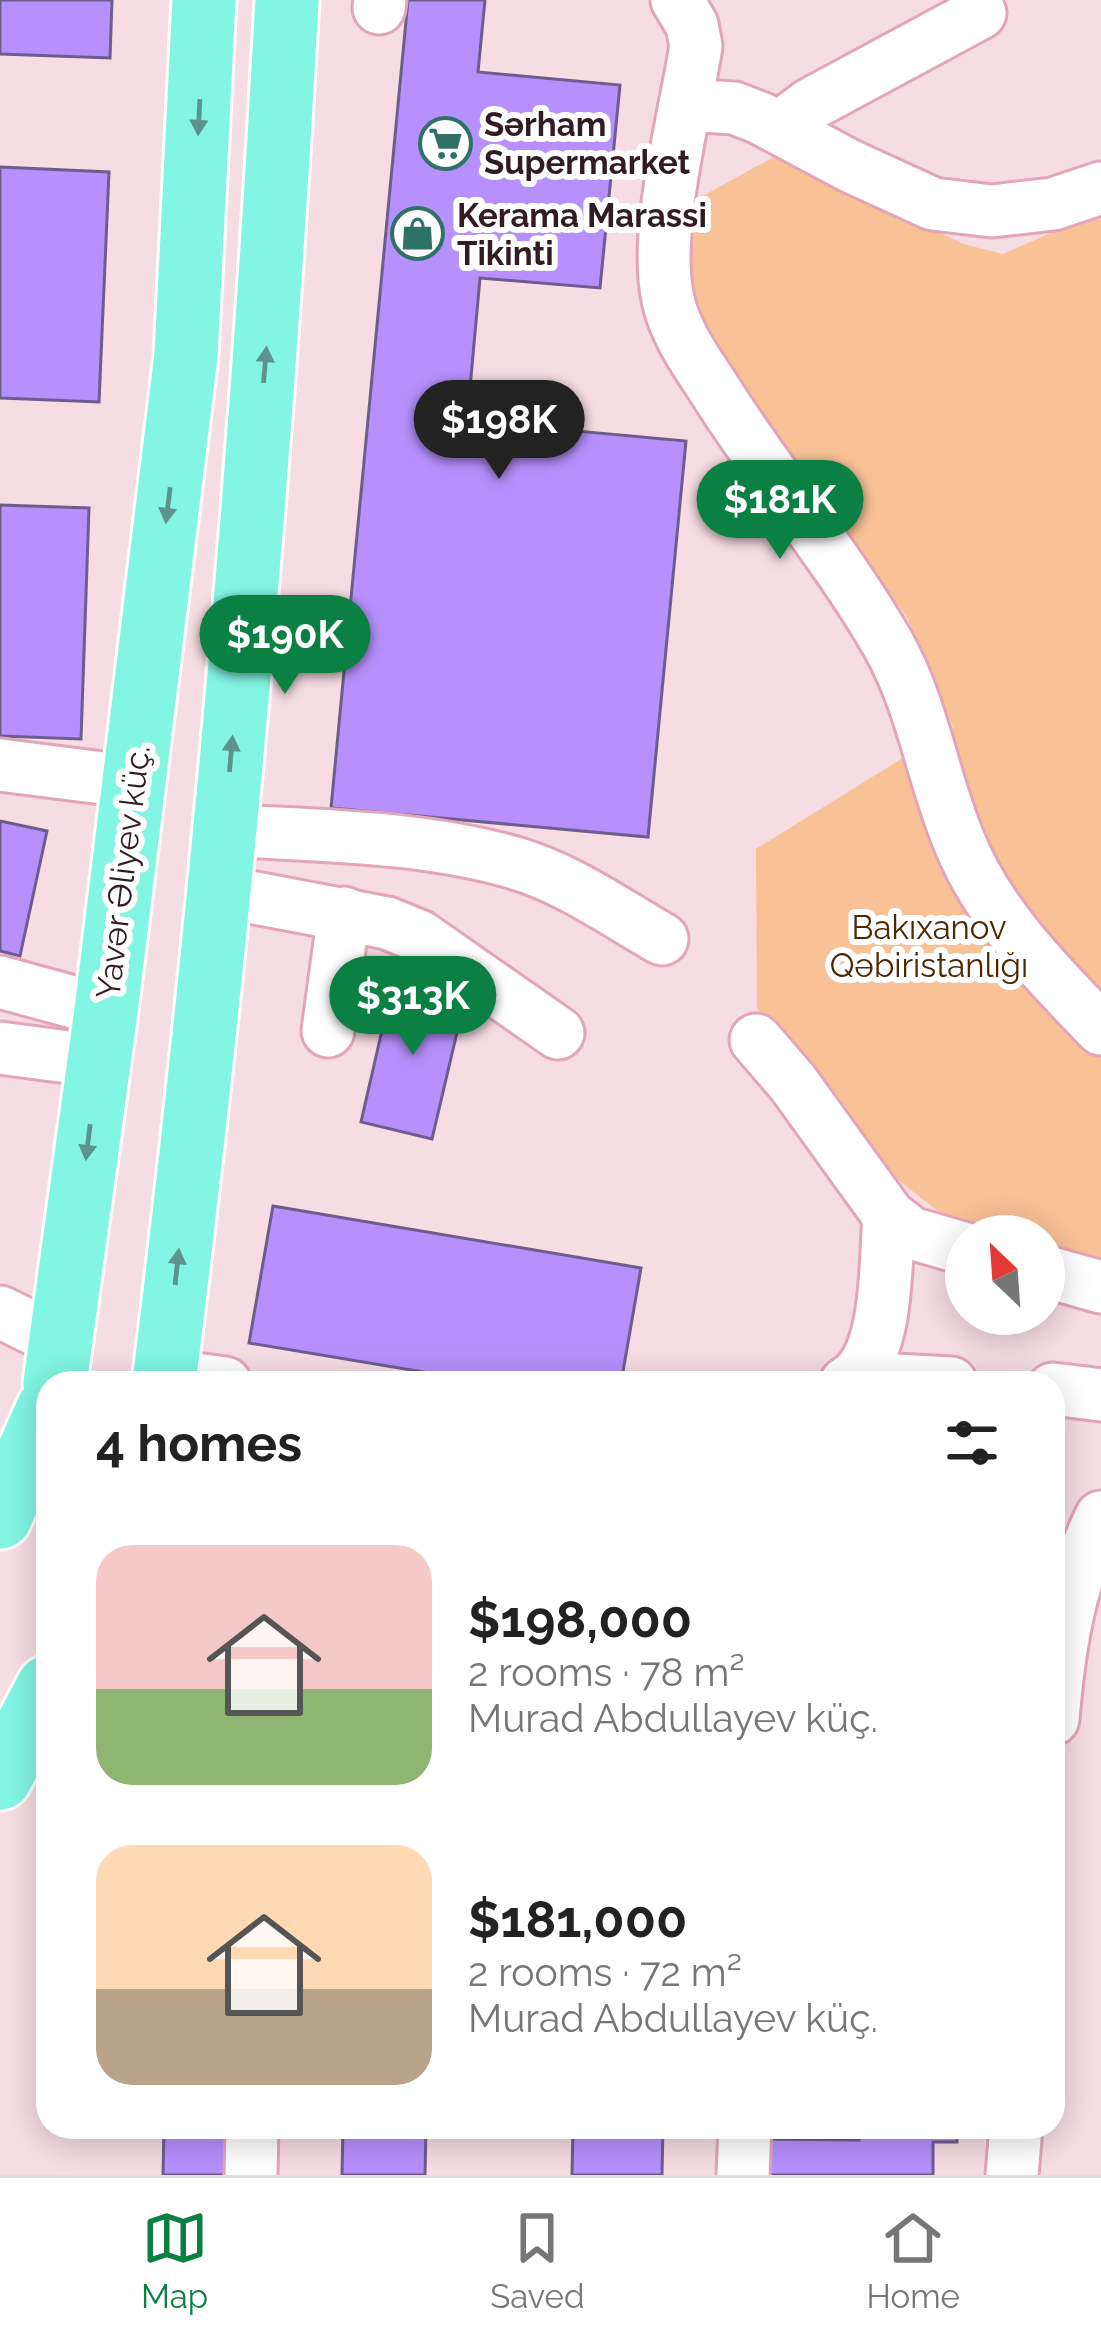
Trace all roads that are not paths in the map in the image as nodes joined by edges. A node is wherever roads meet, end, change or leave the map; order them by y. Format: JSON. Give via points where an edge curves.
{"nodes":[{"id":1,"x":204,"y":0,"type":"edge"},
{"id":2,"x":287,"y":0,"type":"edge"},
{"id":3,"x":699,"y":8,"type":"edge"},
{"id":4,"x":980,"y":13,"type":"dead end"},
{"id":5,"x":685,"y":105,"type":"junction"},
{"id":6,"x":780,"y":127,"type":"junction"},
{"id":7,"x":1101,"y":188,"type":"edge"},
{"id":8,"x":0,"y":765,"type":"edge"},
{"id":9,"x":134,"y":782,"type":"junction"},
{"id":10,"x":224,"y":830,"type":"junction"},
{"id":11,"x":218,"y":891,"type":"junction"},
{"id":12,"x":344,"y":913,"type":"junction"},
{"id":13,"x":662,"y":940,"type":"dead end"},
{"id":14,"x":0,"y":982,"type":"edge"},
{"id":15,"x":1101,"y":1029,"type":"edge"},
{"id":16,"x":328,"y":1031,"type":"dead end"},
{"id":17,"x":558,"y":1033,"type":"dead end"},
{"id":18,"x":102,"y":1036,"type":"junction"},
{"id":19,"x":756,"y":1040,"type":"dead end"},
{"id":20,"x":0,"y":1048,"type":"edge"},
{"id":21,"x":889,"y":1216,"type":"junction"},
{"id":22,"x":945,"y":1243,"type":"edge"},
{"id":23,"x":1065,"y":1277,"type":"edge"},
{"id":24,"x":1101,"y":1287,"type":"edge"},
{"id":25,"x":0,"y":1312,"type":"edge"},
{"id":26,"x":59,"y":1363,"type":"edge"},
{"id":27,"x":186,"y":1371,"type":"edge"},
{"id":28,"x":858,"y":1371,"type":"edge"},
{"id":29,"x":1065,"y":1390,"type":"edge"},
{"id":30,"x":1101,"y":1395,"type":"edge"},
{"id":31,"x":1084,"y":1546,"type":"edge"},
{"id":32,"x":1065,"y":1628,"type":"edge"},
{"id":33,"x":36,"y":1710,"type":"edge"},
{"id":34,"x":0,"y":1778,"type":"edge"},
{"id":35,"x":252,"y":2139,"type":"edge"},
{"id":36,"x":744,"y":2139,"type":"edge"},
{"id":37,"x":1015,"y":2139,"type":"edge"},
{"id":38,"x":251,"y":2175,"type":"edge"},
{"id":39,"x":743,"y":2175,"type":"edge"},
{"id":40,"x":1012,"y":2175,"type":"edge"}],
"edges":[{"from":1,"to":9,"type":"main road","name":"Yavər Əliyev küç.","one_way":true,"via":[[186,355]]},
{"from":10,"to":2,"type":"main road","one_way":true},
{"from":3,"to":5,"type":"street"},
{"from":4,"to":6,"type":"street"},
{"from":5,"to":6,"type":"street","via":[[734,109]]},
{"from":5,"to":15,"type":"street","via":[[665,267],[677,329],[889,646],[976,880]]},
{"from":6,"to":7,"type":"street","via":[[933,204],[992,211]]},
{"from":8,"to":9,"type":"street"},
{"from":9,"to":18,"type":"main road","name":"Yavər Əliyev küç."},
{"from":10,"to":11,"type":"main road"},
{"from":10,"to":13,"type":"street","via":[[416,844],[518,863]]},
{"from":11,"to":12,"type":"street"},
{"from":27,"to":11,"type":"main road","one_way":true},
{"from":12,"to":16,"type":"street"},
{"from":12,"to":17,"type":"street","via":[[419,936]]},
{"from":14,"to":18,"type":"street"},
{"from":18,"to":20,"type":"street"},
{"from":18,"to":26,"type":"main road","name":"Yavər Əliyev küç.","one_way":true},
{"from":19,"to":21,"type":"street"},
{"from":21,"to":22,"type":"street","via":[[911,1234]]},
{"from":21,"to":28,"type":"street","via":[[877,1347]]},
{"from":23,"to":24,"type":"street"},
{"from":25,"to":26,"type":"street"},
{"from":29,"to":30,"type":"street"},
{"from":31,"to":32,"type":"street"},
{"from":33,"to":34,"type":"main road"},
{"from":35,"to":38,"type":"street"},
{"from":36,"to":39,"type":"street"},
{"from":37,"to":40,"type":"street"}]}
